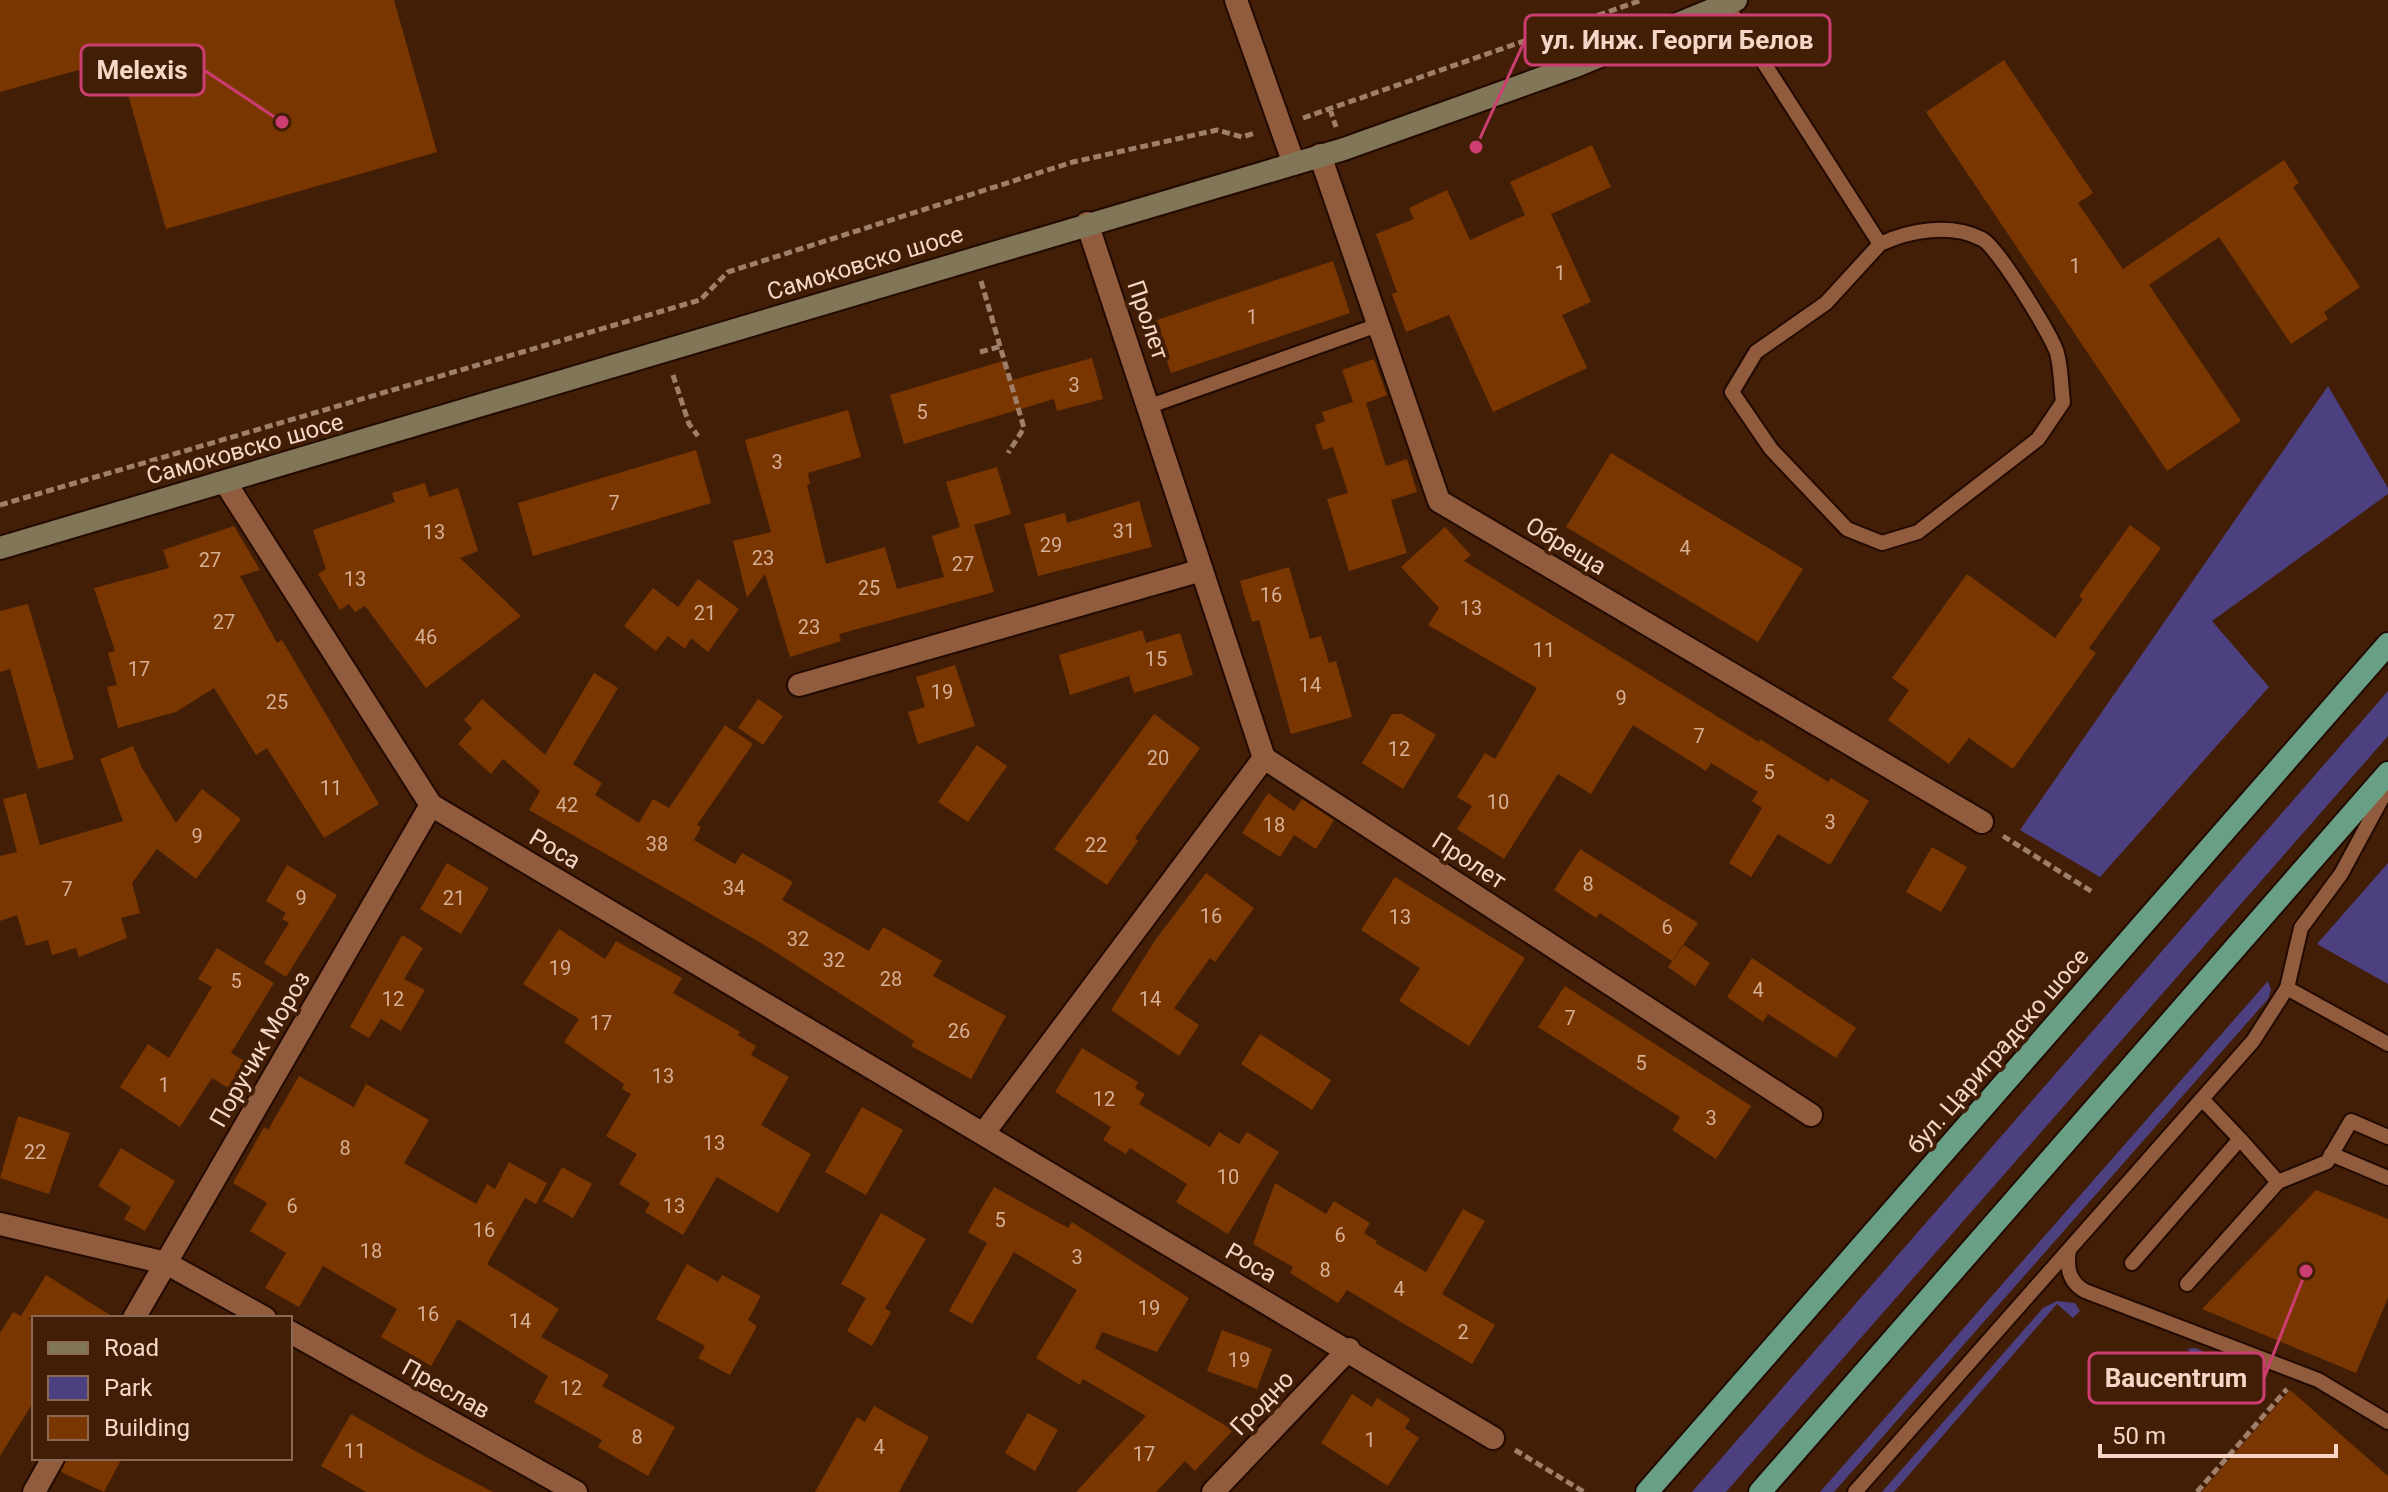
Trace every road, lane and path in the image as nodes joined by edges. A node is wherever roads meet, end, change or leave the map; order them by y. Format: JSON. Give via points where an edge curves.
{"nodes":[{"id":1,"x":1236,"y":0,"type":"edge"},
{"id":2,"x":1642,"y":0,"type":"edge"},
{"id":3,"x":1731,"y":2,"type":"edge"},
{"id":4,"x":1330,"y":109,"type":"junction"},
{"id":5,"x":1298,"y":120,"type":"dead end"},
{"id":6,"x":1337,"y":129,"type":"dead end"},
{"id":7,"x":1242,"y":137,"type":"dead end"},
{"id":8,"x":1320,"y":155,"type":"junction"},
{"id":9,"x":1294,"y":164,"type":"junction"},
{"id":10,"x":1087,"y":223,"type":"junction"},
{"id":11,"x":1880,"y":244,"type":"junction"},
{"id":12,"x":974,"y":257,"type":"junction"},
{"id":13,"x":1378,"y":325,"type":"junction"},
{"id":14,"x":1002,"y":346,"type":"junction"},
{"id":15,"x":666,"y":351,"type":"junction"},
{"id":16,"x":980,"y":352,"type":"dead end"},
{"id":17,"x":1150,"y":406,"type":"junction"},
{"id":18,"x":698,"y":436,"type":"dead end"},
{"id":19,"x":1008,"y":453,"type":"dead end"},
{"id":20,"x":225,"y":482,"type":"junction"},
{"id":21,"x":0,"y":505,"type":"edge"},
{"id":22,"x":0,"y":548,"type":"edge"},
{"id":23,"x":1202,"y":570,"type":"junction"},
{"id":24,"x":2388,"y":644,"type":"edge"},
{"id":25,"x":799,"y":685,"type":"dead end"},
{"id":26,"x":1264,"y":758,"type":"junction"},
{"id":27,"x":2388,"y":773,"type":"edge"},
{"id":28,"x":2388,"y":787,"type":"edge"},
{"id":29,"x":431,"y":805,"type":"junction"},
{"id":30,"x":1982,"y":822,"type":"joint"},
{"id":31,"x":2094,"y":893,"type":"dead end"},
{"id":32,"x":2287,"y":988,"type":"junction"},
{"id":33,"x":2388,"y":1044,"type":"edge"},
{"id":34,"x":2202,"y":1099,"type":"junction"},
{"id":35,"x":1811,"y":1115,"type":"dead end"},
{"id":36,"x":983,"y":1134,"type":"junction"},
{"id":37,"x":2388,"y":1137,"type":"edge"},
{"id":38,"x":2240,"y":1139,"type":"junction"},
{"id":39,"x":2331,"y":1154,"type":"junction"},
{"id":40,"x":2388,"y":1178,"type":"edge"},
{"id":41,"x":2278,"y":1182,"type":"junction"},
{"id":42,"x":0,"y":1224,"type":"edge"},
{"id":43,"x":2069,"y":1250,"type":"junction"},
{"id":44,"x":166,"y":1263,"type":"junction"},
{"id":45,"x":2132,"y":1263,"type":"dead end"},
{"id":46,"x":2187,"y":1284,"type":"dead end"},
{"id":47,"x":135,"y":1316,"type":"edge"},
{"id":48,"x":261,"y":1316,"type":"edge"},
{"id":49,"x":292,"y":1333,"type":"edge"},
{"id":50,"x":1349,"y":1349,"type":"junction"},
{"id":51,"x":2301,"y":1373,"type":"junction"},
{"id":52,"x":2388,"y":1422,"type":"edge"},
{"id":53,"x":1493,"y":1438,"type":"joint"},
{"id":54,"x":52,"y":1460,"type":"edge"},
{"id":55,"x":34,"y":1492,"type":"edge"},
{"id":56,"x":576,"y":1492,"type":"edge"},
{"id":57,"x":1213,"y":1492,"type":"edge"},
{"id":58,"x":1584,"y":1492,"type":"edge"},
{"id":59,"x":1647,"y":1492,"type":"edge"},
{"id":60,"x":1760,"y":1492,"type":"edge"},
{"id":61,"x":1855,"y":1492,"type":"edge"},
{"id":62,"x":2197,"y":1492,"type":"edge"}],
"edges":[{"from":1,"to":9,"type":"street"},
{"from":2,"to":4,"type":"path"},
{"from":3,"to":8,"type":"main road","name":"Самоковско шосе","via":[[1573,67]]},
{"from":3,"to":11,"type":"lane"},
{"from":4,"to":5,"type":"path"},
{"from":4,"to":6,"type":"path"},
{"from":7,"to":21,"type":"path","via":[[1217,130],[1073,162],[728,272],[700,300]]},
{"from":8,"to":9,"type":"main road","name":"Самоковско шосе"},
{"from":8,"to":13,"type":"street","name":"Обреща"},
{"from":9,"to":10,"type":"main road","name":"Самоковско шосе"},
{"from":10,"to":12,"type":"main road","name":"Самоковско шосе"},
{"from":10,"to":17,"type":"street","name":"Пролет"},
{"from":11,"to":11,"type":"lane","via":[[1902,234],[1956,230],[1985,240],[2008,268],[2057,351],[2063,402],[2038,439],[1918,532],[1882,543],[1847,529],[1771,449],[1732,392],[1756,352],[1826,303]]},
{"from":12,"to":14,"type":"path"},
{"from":12,"to":15,"type":"main road","name":"Самоковско шосе"},
{"from":13,"to":17,"type":"lane"},
{"from":13,"to":30,"type":"street","name":"Обреща","via":[[1439,501]]},
{"from":14,"to":16,"type":"path"},
{"from":14,"to":19,"type":"path","via":[[1024,428]]},
{"from":15,"to":18,"type":"path","via":[[689,424]]},
{"from":15,"to":20,"type":"main road","name":"Самоковско шосе"},
{"from":17,"to":23,"type":"street","name":"Пролет"},
{"from":20,"to":22,"type":"main road","name":"Самоковско шосе"},
{"from":20,"to":29,"type":"street","name":"Роса"},
{"from":23,"to":25,"type":"street"},
{"from":23,"to":26,"type":"street","name":"Пролет"},
{"from":24,"to":59,"type":"highway","name":"бул. Цариградско шосе"},
{"from":26,"to":35,"type":"street","name":"Пролет"},
{"from":26,"to":36,"type":"street"},
{"from":27,"to":60,"type":"highway"},
{"from":28,"to":32,"type":"lane","via":[[2341,874],[2301,928]]},
{"from":29,"to":36,"type":"street","name":"Роса"},
{"from":29,"to":44,"type":"street","name":"Поручик Мороз"},
{"from":30,"to":31,"type":"path"},
{"from":32,"to":33,"type":"lane"},
{"from":32,"to":34,"type":"lane","via":[[2253,1041]]},
{"from":34,"to":38,"type":"lane"},
{"from":34,"to":43,"type":"lane"},
{"from":36,"to":50,"type":"street","name":"Роса"},
{"from":37,"to":39,"type":"lane","via":[[2351,1121]]},
{"from":38,"to":41,"type":"lane"},
{"from":38,"to":45,"type":"lane"},
{"from":39,"to":40,"type":"lane"},
{"from":39,"to":41,"type":"lane","via":[[2327,1162]]},
{"from":41,"to":46,"type":"lane"},
{"from":42,"to":44,"type":"street"},
{"from":43,"to":51,"type":"lane","via":[[2067,1270],[2075,1284]]},
{"from":43,"to":61,"type":"lane"},
{"from":44,"to":47,"type":"street","name":"Поручик Мороз"},
{"from":44,"to":48,"type":"street"},
{"from":49,"to":56,"type":"street","name":"Преслав"},
{"from":50,"to":53,"type":"street","name":"Роса"},
{"from":50,"to":57,"type":"street","name":"Гродно"},
{"from":51,"to":52,"type":"lane"},
{"from":51,"to":62,"type":"path"},
{"from":53,"to":58,"type":"path"},
{"from":54,"to":55,"type":"street"}]}
